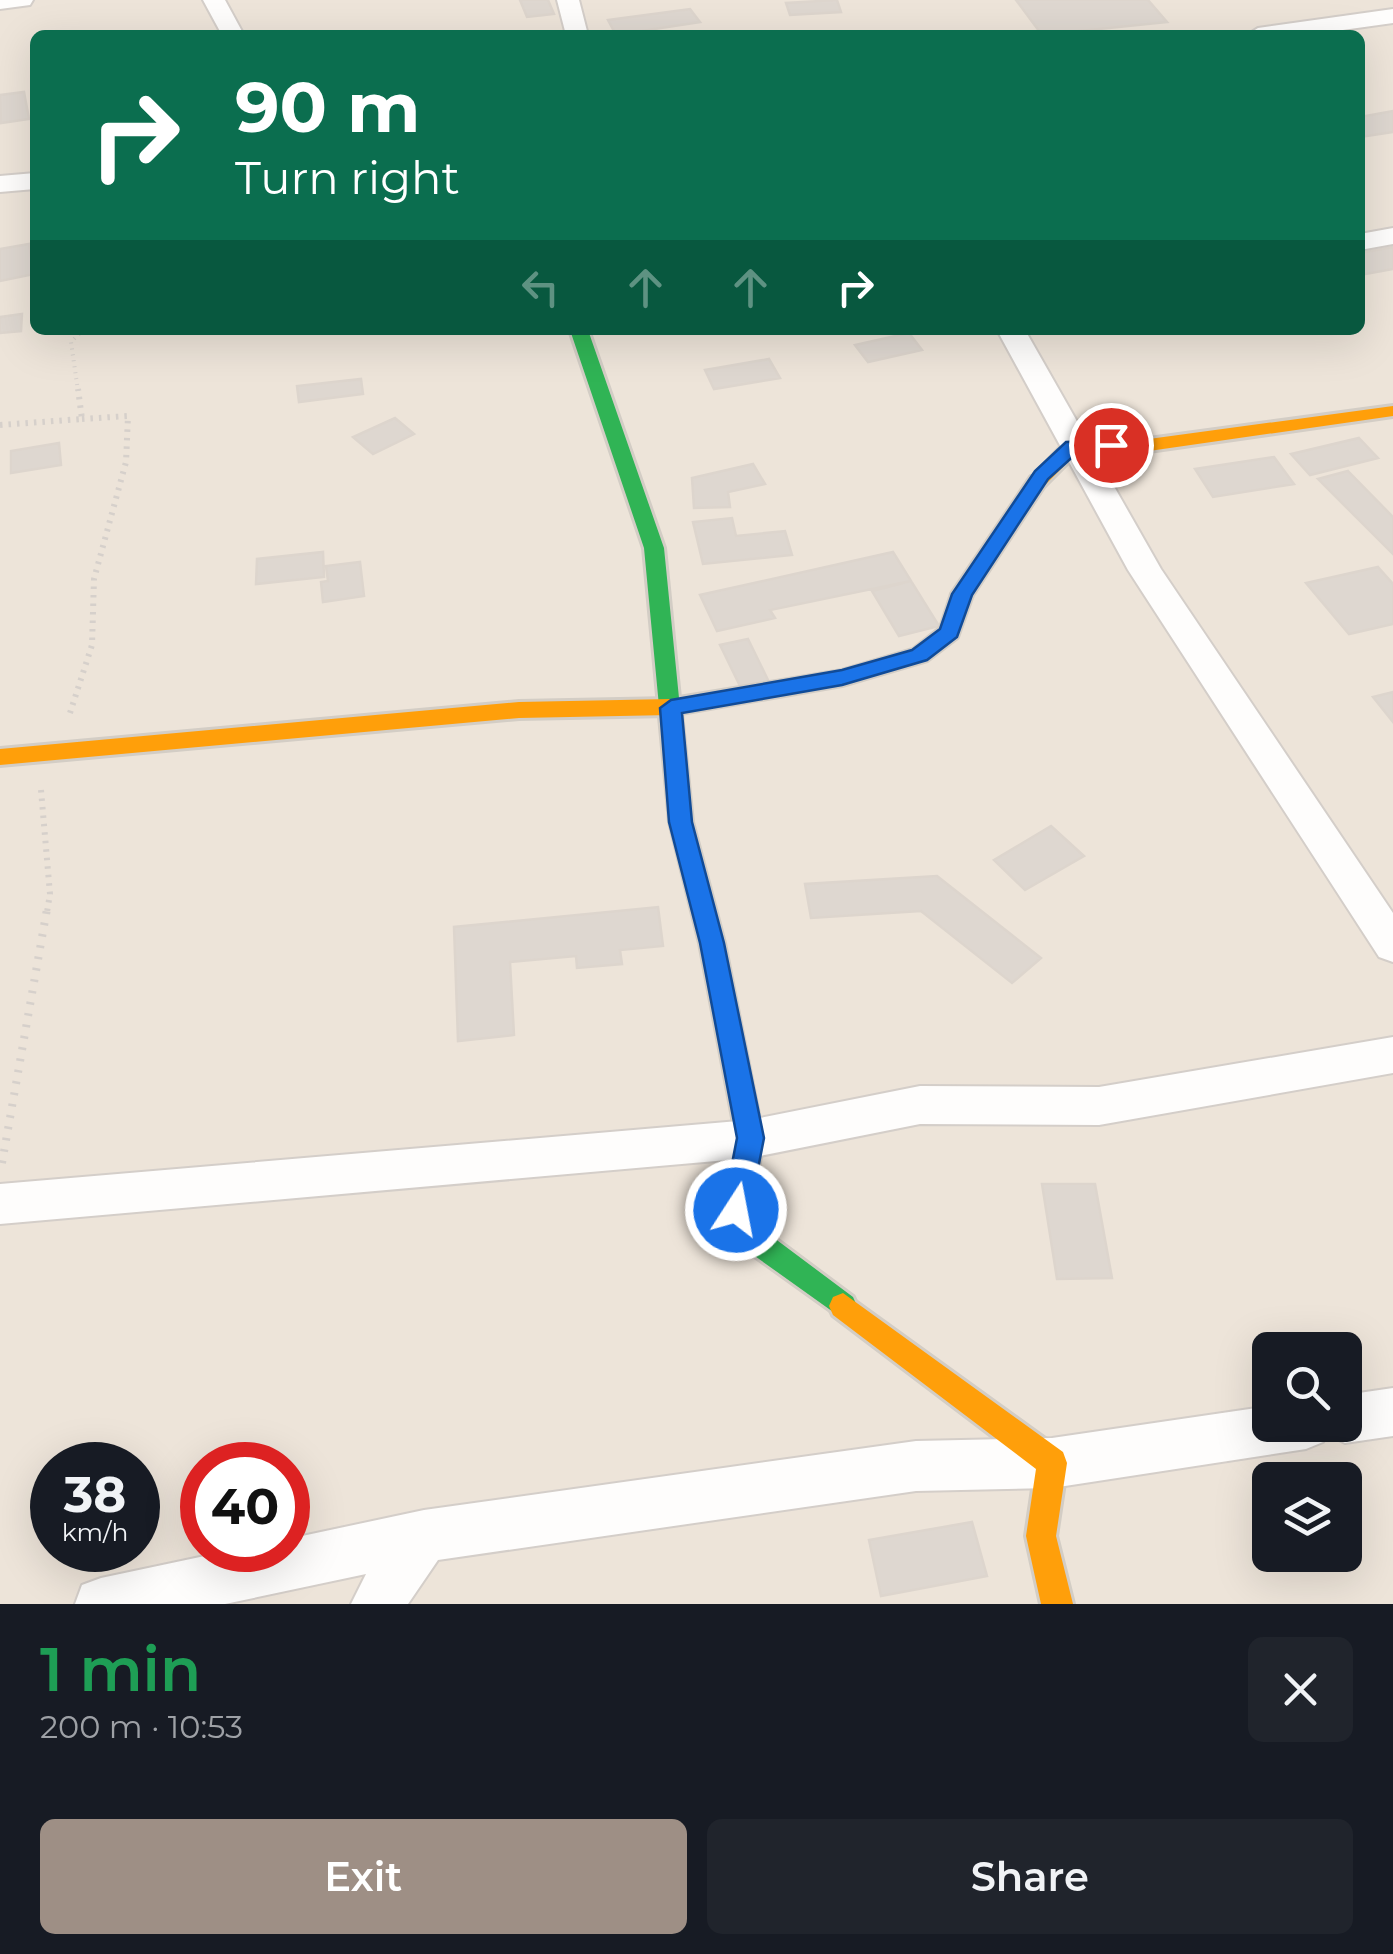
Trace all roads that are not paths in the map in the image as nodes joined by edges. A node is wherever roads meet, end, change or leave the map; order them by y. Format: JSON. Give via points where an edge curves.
{"nodes":[{"id":1,"x":22,"y":0,"type":"edge"},
{"id":2,"x":214,"y":0,"type":"edge"},
{"id":3,"x":568,"y":0,"type":"edge"},
{"id":4,"x":0,"y":2,"type":"edge"},
{"id":5,"x":1393,"y":16,"type":"edge"},
{"id":6,"x":229,"y":30,"type":"edge"},
{"id":7,"x":576,"y":30,"type":"edge"},
{"id":8,"x":1294,"y":30,"type":"edge"},
{"id":9,"x":30,"y":181,"type":"edge"},
{"id":10,"x":0,"y":184,"type":"edge"},
{"id":11,"x":1393,"y":236,"type":"edge"},
{"id":12,"x":1365,"y":241,"type":"edge"},
{"id":13,"x":581,"y":335,"type":"edge"},
{"id":14,"x":1014,"y":335,"type":"edge"},
{"id":15,"x":1393,"y":411,"type":"edge"},
{"id":16,"x":1073,"y":446,"type":"junction"},
{"id":17,"x":671,"y":708,"type":"junction"},
{"id":18,"x":0,"y":757,"type":"edge"},
{"id":19,"x":1393,"y":946,"type":"edge"},
{"id":20,"x":1393,"y":1056,"type":"edge"},
{"id":21,"x":750,"y":1138,"type":"junction"},
{"id":22,"x":0,"y":1204,"type":"edge"},
{"id":23,"x":1393,"y":1412,"type":"edge"},
{"id":24,"x":1362,"y":1417,"type":"edge"},
{"id":25,"x":1252,"y":1433,"type":"edge"},
{"id":26,"x":1052,"y":1463,"type":"junction"},
{"id":27,"x":424,"y":1536,"type":"junction"},
{"id":28,"x":101,"y":1604,"type":"edge"},
{"id":29,"x":378,"y":1604,"type":"edge"},
{"id":30,"x":1057,"y":1604,"type":"edge"}],
"edges":[{"from":1,"to":4,"type":"street"},
{"from":2,"to":6,"type":"street"},
{"from":3,"to":7,"type":"street"},
{"from":5,"to":8,"type":"street"},
{"from":9,"to":10,"type":"street"},
{"from":11,"to":12,"type":"street"},
{"from":13,"to":17,"type":"street","via":[[654,548]]},
{"from":14,"to":16,"type":"street"},
{"from":15,"to":16,"type":"street","via":[[1149,445]]},
{"from":16,"to":17,"type":"street","via":[[1042,475],[962,594],[950,632],[920,655],[842,678]]},
{"from":16,"to":19,"type":"street","via":[[1146,572]]},
{"from":17,"to":18,"type":"street","via":[[519,710]]},
{"from":17,"to":21,"type":"street","via":[[681,822]]},
{"from":20,"to":21,"type":"street","via":[[1099,1106],[920,1105]]},
{"from":21,"to":22,"type":"street"},
{"from":21,"to":26,"type":"street","via":[[736,1210],[748,1236]]},
{"from":23,"to":24,"type":"street"},
{"from":25,"to":26,"type":"street"},
{"from":26,"to":27,"type":"street","via":[[916,1466]]},
{"from":26,"to":30,"type":"street","via":[[1041,1536]]},
{"from":27,"to":28,"type":"street"},
{"from":27,"to":29,"type":"street"}]}
